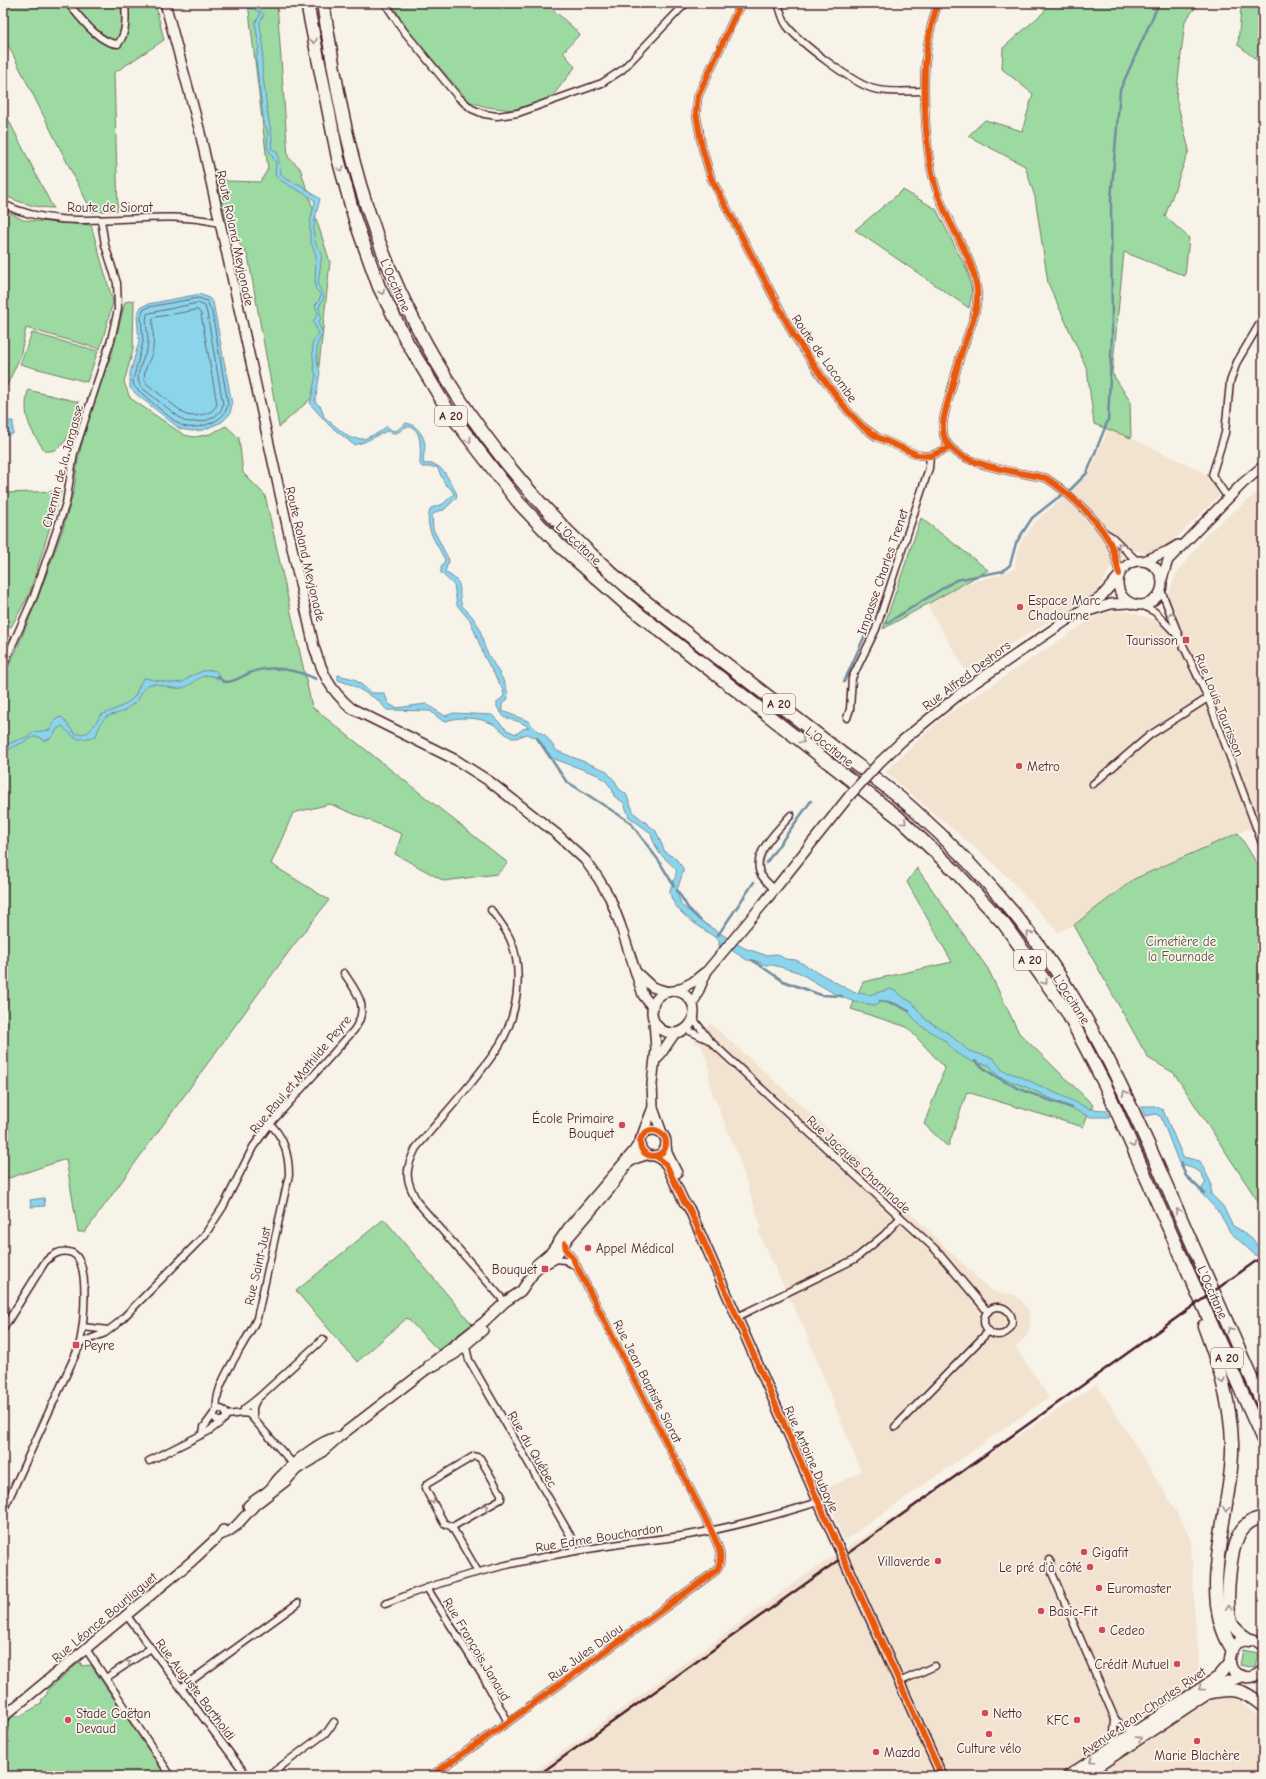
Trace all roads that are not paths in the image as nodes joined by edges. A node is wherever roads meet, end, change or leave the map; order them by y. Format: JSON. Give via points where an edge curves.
{"nodes":[{"id":1,"x":68,"y":3,"type":"edge"},
{"id":2,"x":125,"y":3,"type":"edge"},
{"id":3,"x":165,"y":3,"type":"edge"},
{"id":4,"x":307,"y":3,"type":"edge"},
{"id":5,"x":323,"y":3,"type":"edge"},
{"id":6,"x":386,"y":3,"type":"edge"},
{"id":7,"x":686,"y":3,"type":"edge"},
{"id":8,"x":741,"y":3,"type":"edge"},
{"id":9,"x":778,"y":3,"type":"edge"},
{"id":10,"x":938,"y":3,"type":"edge"},
{"id":11,"x":923,"y":91,"type":"junction"},
{"id":12,"x":3,"y":204,"type":"edge"},
{"id":13,"x":101,"y":220,"type":"junction"},
{"id":14,"x":219,"y":223,"type":"junction"},
{"id":15,"x":1263,"y":318,"type":"edge"},
{"id":16,"x":949,"y":448,"type":"junction"},
{"id":17,"x":930,"y":456,"type":"junction"},
{"id":18,"x":1263,"y":466,"type":"edge"},
{"id":19,"x":1228,"y":498,"type":"junction"},
{"id":20,"x":1102,"y":531,"type":"junction"},
{"id":21,"x":1188,"y":539,"type":"junction"},
{"id":22,"x":1141,"y":561,"type":"junction"},
{"id":23,"x":1119,"y":575,"type":"junction"},
{"id":24,"x":1162,"y":579,"type":"junction"},
{"id":25,"x":1161,"y":590,"type":"junction"},
{"id":26,"x":1129,"y":603,"type":"junction"},
{"id":27,"x":1142,"y":606,"type":"junction"},
{"id":28,"x":1074,"y":616,"type":"junction"},
{"id":29,"x":1181,"y":640,"type":"junction"},
{"id":30,"x":3,"y":666,"type":"edge"},
{"id":31,"x":1208,"y":698,"type":"junction"},
{"id":32,"x":847,"y":718,"type":"dead end"},
{"id":33,"x":1093,"y":784,"type":"dead end"},
{"id":34,"x":791,"y":815,"type":"dead end"},
{"id":35,"x":1263,"y":846,"type":"edge"},
{"id":36,"x":774,"y":889,"type":"junction"},
{"id":37,"x":491,"y":910,"type":"dead end"},
{"id":38,"x":635,"y":971,"type":"junction"},
{"id":39,"x":707,"y":971,"type":"junction"},
{"id":40,"x":344,"y":973,"type":"dead end"},
{"id":41,"x":672,"y":991,"type":"junction"},
{"id":42,"x":693,"y":1007,"type":"junction"},
{"id":43,"x":653,"y":1008,"type":"junction"},
{"id":44,"x":654,"y":1021,"type":"junction"},
{"id":45,"x":685,"y":1029,"type":"junction"},
{"id":46,"x":674,"y":1033,"type":"junction"},
{"id":47,"x":709,"y":1040,"type":"junction"},
{"id":48,"x":655,"y":1063,"type":"junction"},
{"id":49,"x":652,"y":1107,"type":"junction"},
{"id":50,"x":270,"y":1124,"type":"junction"},
{"id":51,"x":662,"y":1133,"type":"junction"},
{"id":52,"x":643,"y":1134,"type":"junction"},
{"id":53,"x":639,"y":1143,"type":"junction"},
{"id":54,"x":666,"y":1143,"type":"junction"},
{"id":55,"x":646,"y":1154,"type":"junction"},
{"id":56,"x":656,"y":1156,"type":"junction"},
{"id":57,"x":607,"y":1187,"type":"junction"},
{"id":58,"x":689,"y":1208,"type":"junction"},
{"id":59,"x":584,"y":1216,"type":"junction"},
{"id":60,"x":900,"y":1218,"type":"junction"},
{"id":61,"x":565,"y":1243,"type":"junction"},
{"id":62,"x":554,"y":1259,"type":"junction"},
{"id":63,"x":577,"y":1267,"type":"junction"},
{"id":64,"x":536,"y":1268,"type":"junction"},
{"id":65,"x":1190,"y":1276,"type":"junction"},
{"id":66,"x":503,"y":1305,"type":"junction"},
{"id":67,"x":988,"y":1312,"type":"junction"},
{"id":68,"x":737,"y":1317,"type":"junction"},
{"id":69,"x":83,"y":1327,"type":"junction"},
{"id":70,"x":3,"y":1329,"type":"edge"},
{"id":71,"x":108,"y":1330,"type":"junction"},
{"id":72,"x":988,"y":1331,"type":"junction"},
{"id":73,"x":323,"y":1339,"type":"dead end"},
{"id":74,"x":464,"y":1342,"type":"junction"},
{"id":75,"x":80,"y":1343,"type":"junction"},
{"id":76,"x":452,"y":1351,"type":"junction"},
{"id":77,"x":469,"y":1360,"type":"junction"},
{"id":78,"x":257,"y":1399,"type":"junction"},
{"id":79,"x":1263,"y":1404,"type":"edge"},
{"id":80,"x":216,"y":1411,"type":"junction"},
{"id":81,"x":243,"y":1413,"type":"junction"},
{"id":82,"x":227,"y":1415,"type":"junction"},
{"id":83,"x":253,"y":1418,"type":"junction"},
{"id":84,"x":221,"y":1422,"type":"junction"},
{"id":85,"x":895,"y":1427,"type":"dead end"},
{"id":86,"x":203,"y":1433,"type":"junction"},
{"id":87,"x":1263,"y":1440,"type":"edge"},
{"id":88,"x":149,"y":1461,"type":"dead end"},
{"id":89,"x":295,"y":1467,"type":"junction"},
{"id":90,"x":818,"y":1500,"type":"junction"},
{"id":91,"x":3,"y":1511,"type":"edge"},
{"id":92,"x":1263,"y":1518,"type":"edge"},
{"id":93,"x":452,"y":1527,"type":"junction"},
{"id":94,"x":711,"y":1530,"type":"junction"},
{"id":95,"x":575,"y":1551,"type":"junction"},
{"id":96,"x":1050,"y":1560,"type":"dead end"},
{"id":97,"x":478,"y":1572,"type":"junction"},
{"id":98,"x":427,"y":1588,"type":"junction"},
{"id":99,"x":298,"y":1603,"type":"dead end"},
{"id":100,"x":385,"y":1604,"type":"dead end"},
{"id":101,"x":127,"y":1616,"type":"junction"},
{"id":102,"x":1257,"y":1641,"type":"edge"},
{"id":103,"x":151,"y":1648,"type":"junction"},
{"id":104,"x":86,"y":1649,"type":"junction"},
{"id":105,"x":1232,"y":1649,"type":"junction"},
{"id":106,"x":1230,"y":1663,"type":"junction"},
{"id":107,"x":935,"y":1666,"type":"dead end"},
{"id":108,"x":1263,"y":1670,"type":"edge"},
{"id":109,"x":1242,"y":1676,"type":"junction"},
{"id":110,"x":106,"y":1678,"type":"junction"},
{"id":111,"x":899,"y":1682,"type":"junction"},
{"id":112,"x":181,"y":1688,"type":"junction"},
{"id":113,"x":1208,"y":1693,"type":"junction"},
{"id":114,"x":1263,"y":1706,"type":"edge"},
{"id":115,"x":3,"y":1717,"type":"edge"},
{"id":116,"x":1115,"y":1720,"type":"junction"},
{"id":117,"x":334,"y":1722,"type":"dead end"},
{"id":118,"x":508,"y":1722,"type":"junction"},
{"id":119,"x":1139,"y":1729,"type":"junction"},
{"id":120,"x":1113,"y":1746,"type":"junction"},
{"id":121,"x":172,"y":1776,"type":"edge"},
{"id":122,"x":247,"y":1776,"type":"edge"},
{"id":123,"x":268,"y":1776,"type":"edge"},
{"id":124,"x":431,"y":1776,"type":"edge"},
{"id":125,"x":942,"y":1776,"type":"edge"},
{"id":126,"x":1068,"y":1776,"type":"edge"},
{"id":127,"x":1083,"y":1776,"type":"edge"}],
"edges":[{"from":1,"to":2,"type":"street","via":[[91,29],[112,44],[118,44],[123,37]]},
{"from":3,"to":14,"type":"main road","name":"Route Roland Meyjonade","via":[[199,128]]},
{"from":4,"to":65,"type":"highway","name":"L'Occitane","number":"A 20","one_way":true,"via":[[338,158],[355,220],[379,287],[407,342],[449,412],[519,503],[559,545],[626,604],[898,817],[954,870],[1004,924],[1070,1018],[1108,1092]]},
{"from":79,"to":5,"type":"highway","name":"L'Occitane","number":"A 20","one_way":true,"via":[[1151,1149],[1105,1053],[1079,1004],[1017,916],[966,858],[910,807],[627,587],[569,533],[523,484],[447,381],[421,336],[398,288],[366,206],[336,82]]},
{"from":6,"to":7,"type":"street","via":[[403,30],[458,97],[484,114],[497,116],[518,113],[602,83],[622,70]]},
{"from":8,"to":17,"type":"street","name":"Route de Lacombe","via":[[698,96],[696,113],[711,178],[793,334],[847,410],[877,437],[918,456]]},
{"from":9,"to":11,"type":"street","via":[[788,27],[814,51],[861,85],[876,90]]},
{"from":10,"to":11,"type":"street","via":[[925,52]]},
{"from":11,"to":16,"type":"street","via":[[928,146],[937,193],[971,264],[977,292],[974,316],[943,421],[944,438]]},
{"from":12,"to":13,"type":"street","name":"Route de Siorat","via":[[30,215]]},
{"from":13,"to":14,"type":"street","name":"Route de Siorat","via":[[194,218]]},
{"from":13,"to":30,"type":"street","name":"Chemin de la Jargasse","via":[[116,283],[118,309],[111,340],[74,454],[66,503],[34,596]]},
{"from":14,"to":38,"type":"main road","name":"Route Roland Meyjonade","via":[[314,647],[328,683],[339,698],[352,708],[456,760],[489,781],[558,835],[585,860],[610,898]]},
{"from":15,"to":19,"type":"street","via":[[1237,362],[1230,382],[1225,433],[1212,475]]},
{"from":16,"to":17,"type":"street"},
{"from":16,"to":20,"type":"street","via":[[965,459],[1046,478],[1071,498]]},
{"from":17,"to":32,"type":"street","name":"Impasse Charles Trenet","via":[[923,489],[887,598],[876,629],[852,678]]},
{"from":18,"to":19,"type":"main road"},
{"from":19,"to":21,"type":"main road"},
{"from":22,"to":20,"type":"street","one_way":true},
{"from":20,"to":23,"type":"street","via":[[1113,549]]},
{"from":21,"to":22,"type":"main road","via":[[1168,551]]},
{"from":21,"to":24,"type":"main road","via":[[1168,560]]},
{"from":22,"to":23,"type":"main road","via":[[1130,563]]},
{"from":22,"to":24,"type":"main road","via":[[1156,567]]},
{"from":23,"to":26,"type":"main road","via":[[1117,582],[1120,594]]},
{"from":23,"to":28,"type":"main road","via":[[1102,596]]},
{"from":24,"to":25,"type":"main road"},
{"from":25,"to":27,"type":"main road","via":[[1154,600]]},
{"from":29,"to":25,"type":"street","one_way":true},
{"from":26,"to":27,"type":"main road"},
{"from":26,"to":28,"type":"main road","via":[[1111,604]]},
{"from":27,"to":29,"type":"street","via":[[1155,612]]},
{"from":28,"to":36,"type":"main road","name":"Rue Alfred Deshors","bridge":true,"via":[[956,696],[902,741],[850,795]]},
{"from":29,"to":31,"type":"street","name":"Rue Louis Taurisson"},
{"from":31,"to":33,"type":"street","via":[[1150,735]]},
{"from":31,"to":35,"type":"street","name":"Rue Louis Taurisson"},
{"from":34,"to":36,"type":"street","via":[[762,850],[758,860],[760,872]]},
{"from":36,"to":39,"type":"main road"},
{"from":37,"to":66,"type":"street","via":[[503,924],[516,962],[514,1013],[499,1046],[416,1148],[406,1175],[418,1203]]},
{"from":38,"to":41,"type":"main road","name":"Route Roland Meyjonade","via":[[652,987]]},
{"from":38,"to":43,"type":"main road","name":"Route Roland Meyjonade","via":[[643,994]]},
{"from":39,"to":41,"type":"main road","via":[[694,982]]},
{"from":39,"to":42,"type":"main road"},
{"from":40,"to":50,"type":"street","name":"Rue Paul et Mathilde Peyre","via":[[362,1003],[363,1012],[358,1024]]},
{"from":41,"to":42,"type":"main road","via":[[686,995]]},
{"from":41,"to":43,"type":"main road","via":[[658,997]]},
{"from":42,"to":45,"type":"main road","via":[[692,1021]]},
{"from":42,"to":47,"type":"street","name":"Rue Jacques Chaminade","via":[[695,1021]]},
{"from":43,"to":44,"type":"main road"},
{"from":44,"to":46,"type":"main road","via":[[662,1030]]},
{"from":44,"to":48,"type":"main road"},
{"from":45,"to":46,"type":"main road"},
{"from":45,"to":47,"type":"street","name":"Rue Jacques Chaminade"},
{"from":46,"to":48,"type":"main road"},
{"from":47,"to":60,"type":"street","name":"Rue Jacques Chaminade"},
{"from":48,"to":49,"type":"main road"},
{"from":49,"to":51,"type":"main road","name":"Rue Antoine Dubayle"},
{"from":49,"to":52,"type":"main road"},
{"from":50,"to":71,"type":"street","name":"Rue Paul et Mathilde Peyre","via":[[253,1147],[224,1207],[204,1236]]},
{"from":50,"to":80,"type":"street","name":"Rue Saint-Just","via":[[285,1145],[289,1159],[289,1175],[257,1318],[252,1331],[225,1375],[216,1400]]},
{"from":51,"to":52,"type":"main road","via":[[650,1130]]},
{"from":51,"to":54,"type":"main road","name":"Rue Antoine Dubayle"},
{"from":52,"to":53,"type":"main road"},
{"from":53,"to":55,"type":"main road"},
{"from":53,"to":57,"type":"main road","name":"Rue Léonce Bourliaguet"},
{"from":54,"to":56,"type":"main road","via":[[663,1151]]},
{"from":54,"to":58,"type":"main road","name":"Rue Antoine Dubayle","via":[[667,1153],[688,1198]]},
{"from":55,"to":56,"type":"main road"},
{"from":55,"to":57,"type":"main road","name":"Rue Léonce Bourliaguet","via":[[627,1164]]},
{"from":56,"to":58,"type":"main road","name":"Rue Antoine Dubayle","via":[[666,1164]]},
{"from":57,"to":59,"type":"main road","name":"Rue Léonce Bourliaguet"},
{"from":58,"to":68,"type":"main road","name":"Rue Antoine Dubayle"},
{"from":59,"to":61,"type":"main road","name":"Rue Léonce Bourliaguet"},
{"from":59,"to":64,"type":"main road","name":"Rue Léonce Bourliaguet","via":[[563,1235]]},
{"from":60,"to":67,"type":"street","name":"Rue Jacques Chaminade","via":[[934,1250]]},
{"from":60,"to":68,"type":"street","via":[[855,1259]]},
{"from":61,"to":62,"type":"main road","name":"Rue Léonce Bourliaguet"},
{"from":61,"to":63,"type":"street","name":"Rue Jean Baptiste Siorat","via":[[566,1250]]},
{"from":62,"to":63,"type":"street","via":[[565,1260]]},
{"from":62,"to":64,"type":"main road","name":"Rue Léonce Bourliaguet"},
{"from":63,"to":94,"type":"street","name":"Rue Jean Baptiste Siorat"},
{"from":64,"to":66,"type":"main road","name":"Rue Léonce Bourliaguet","via":[[521,1291]]},
{"from":65,"to":87,"type":"highway","name":"L'Occitane","number":"A 20"},
{"from":65,"to":105,"type":"highway","one_way":true,"via":[[1215,1356],[1230,1416],[1231,1472],[1217,1582],[1220,1624]]},
{"from":66,"to":74,"type":"main road","name":"Rue Léonce Bourliaguet","via":[[500,1314],[491,1323]]},
{"from":67,"to":72,"type":"street","via":[[984,1318]]},
{"from":67,"to":72,"type":"street","via":[[1002,1307],[1009,1312],[1012,1321],[1010,1328],[1004,1333]]},
{"from":68,"to":90,"type":"main road","name":"Rue Antoine Dubayle"},
{"from":69,"to":70,"type":"street","via":[[83,1270],[79,1258],[67,1251],[53,1254],[45,1262]]},
{"from":69,"to":71,"type":"street"},
{"from":69,"to":75,"type":"street"},
{"from":71,"to":75,"type":"street","name":"Rue Paul et Mathilde Peyre"},
{"from":72,"to":85,"type":"street"},
{"from":73,"to":78,"type":"street"},
{"from":74,"to":76,"type":"main road","name":"Rue Léonce Bourliaguet"},
{"from":74,"to":77,"type":"street","name":"Rue du Québec"},
{"from":75,"to":91,"type":"street"},
{"from":76,"to":77,"type":"street"},
{"from":76,"to":89,"type":"main road","name":"Rue Léonce Bourliaguet","via":[[314,1459]]},
{"from":77,"to":95,"type":"street","name":"Rue du Québec","via":[[570,1534]]},
{"from":78,"to":81,"type":"street","via":[[244,1408]]},
{"from":78,"to":83,"type":"street"},
{"from":80,"to":82,"type":"street","via":[[224,1410]]},
{"from":80,"to":84,"type":"street","via":[[215,1418]]},
{"from":80,"to":86,"type":"street","via":[[204,1427]]},
{"from":81,"to":82,"type":"street"},
{"from":81,"to":83,"type":"street"},
{"from":82,"to":84,"type":"street"},
{"from":83,"to":89,"type":"street"},
{"from":84,"to":86,"type":"street"},
{"from":86,"to":88,"type":"street"},
{"from":89,"to":101,"type":"main road","name":"Rue Léonce Bourliaguet","via":[[286,1482],[255,1506],[236,1526],[220,1535]]},
{"from":90,"to":94,"type":"street","name":"Rue Edme Bouchardon","via":[[759,1520]]},
{"from":90,"to":111,"type":"main road","name":"Rue Antoine Dubayle","bridge":true},
{"from":102,"to":92,"type":"highway","one_way":true,"via":[[1235,1629],[1230,1612],[1229,1589],[1235,1543],[1244,1527],[1251,1521]]},
{"from":93,"to":93,"type":"street","one_way":true,"via":[[501,1499],[501,1494],[480,1458],[474,1456],[427,1484],[425,1488],[444,1523]]},
{"from":93,"to":97,"type":"street"},
{"from":94,"to":95,"type":"street","name":"Rue Edme Bouchardon"},
{"from":94,"to":118,"type":"street","name":"Rue Jules Dalou","via":[[720,1552],[721,1562],[717,1570]]},
{"from":95,"to":97,"type":"street","name":"Rue Edme Bouchardon"},
{"from":96,"to":116,"type":"street","via":[[1052,1574]]},
{"from":97,"to":98,"type":"street","name":"Rue Edme Bouchardon"},
{"from":98,"to":100,"type":"street","name":"Rue Edme Bouchardon"},
{"from":98,"to":118,"type":"street","name":"Rue François Janaud","via":[[484,1678]]},
{"from":99,"to":112,"type":"street"},
{"from":101,"to":103,"type":"street","name":"Rue Auguste Bartholdi"},
{"from":101,"to":104,"type":"main road","name":"Rue Léonce Bourliaguet"},
{"from":102,"to":105,"type":"main road","via":[[1242,1641]]},
{"from":110,"to":103,"type":"street","one_way":true},
{"from":103,"to":112,"type":"street","name":"Rue Auguste Bartholdi"},
{"from":104,"to":110,"type":"street"},
{"from":104,"to":115,"type":"main road","name":"Rue Léonce Bourliaguet"},
{"from":105,"to":106,"type":"main road"},
{"from":106,"to":109,"type":"main road"},
{"from":106,"to":119,"type":"main road","name":"Avenue Jean-Charles Rivet","one_way":true,"via":[[1218,1677]]},
{"from":107,"to":111,"type":"street"},
{"from":108,"to":109,"type":"main road","name":"Avenue Jean-Charles Rivet","via":[[1253,1677]]},
{"from":109,"to":113,"type":"main road","name":"Avenue Jean-Charles Rivet"},
{"from":110,"to":121,"type":"street"},
{"from":111,"to":125,"type":"main road","name":"Rue Antoine Dubayle"},
{"from":112,"to":122,"type":"street","name":"Rue Auguste Bartholdi"},
{"from":113,"to":114,"type":"highway","via":[[1234,1689]]},
{"from":127,"to":113,"type":"main road","name":"Avenue Jean-Charles Rivet","one_way":true},
{"from":116,"to":119,"type":"street","via":[[1123,1727]]},
{"from":116,"to":120,"type":"street"},
{"from":117,"to":123,"type":"street","via":[[327,1732]]},
{"from":118,"to":124,"type":"street","name":"Rue Jules Dalou"},
{"from":119,"to":120,"type":"main road","name":"Avenue Jean-Charles Rivet"},
{"from":120,"to":126,"type":"main road","name":"Avenue Jean-Charles Rivet","one_way":true}]}
